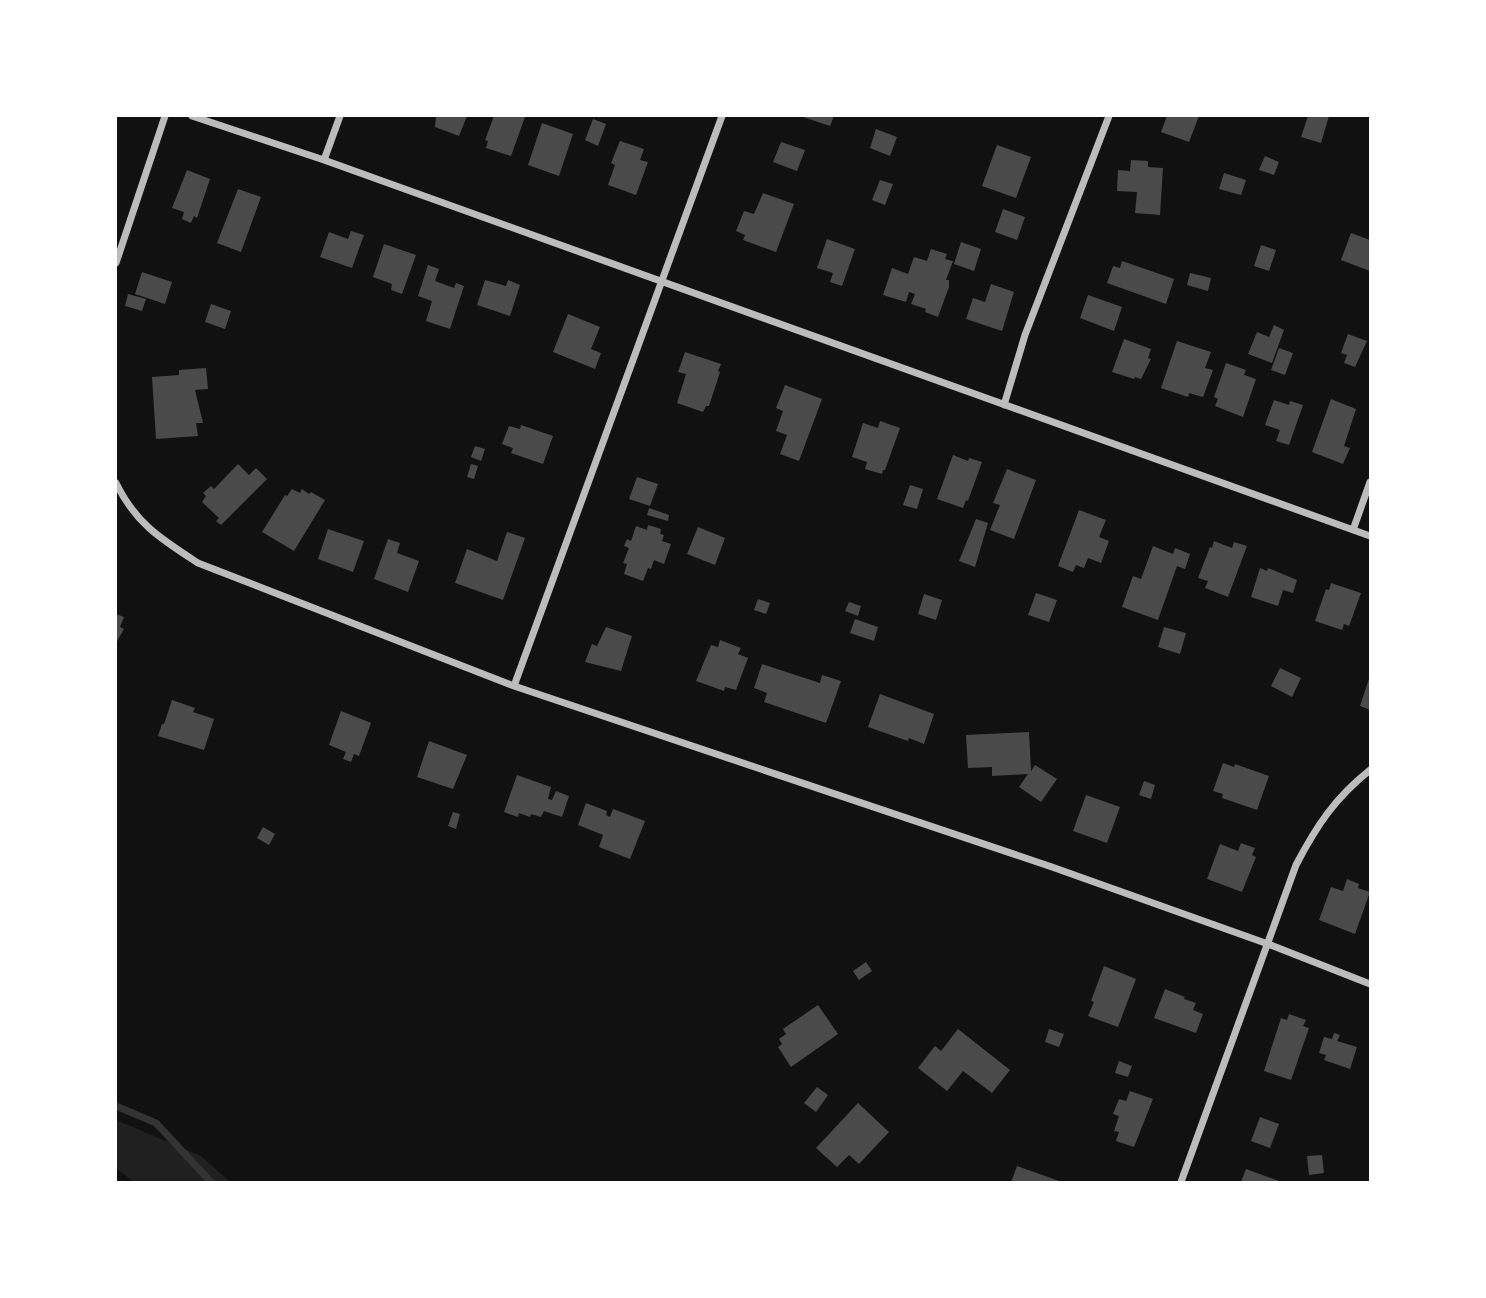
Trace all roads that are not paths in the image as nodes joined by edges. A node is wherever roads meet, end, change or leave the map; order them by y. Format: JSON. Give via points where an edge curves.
{"nodes":[{"id":1,"x":165,"y":116,"type":"edge"},
{"id":2,"x":192,"y":116,"type":"edge"},
{"id":3,"x":340,"y":116,"type":"edge"},
{"id":4,"x":722,"y":116,"type":"edge"},
{"id":5,"x":1109,"y":116,"type":"edge"},
{"id":6,"x":324,"y":160,"type":"junction"},
{"id":7,"x":116,"y":263,"type":"edge"},
{"id":8,"x":661,"y":281,"type":"junction"},
{"id":9,"x":1004,"y":405,"type":"junction"},
{"id":10,"x":1370,"y":482,"type":"edge"},
{"id":11,"x":116,"y":483,"type":"edge"},
{"id":12,"x":1353,"y":530,"type":"junction"},
{"id":13,"x":1370,"y":536,"type":"edge"},
{"id":14,"x":514,"y":686,"type":"junction"},
{"id":15,"x":1370,"y":769,"type":"edge"},
{"id":16,"x":1268,"y":944,"type":"junction"},
{"id":17,"x":1370,"y":984,"type":"edge"},
{"id":18,"x":1181,"y":1182,"type":"edge"}],
"edges":[{"from":1,"to":7,"type":"street"},
{"from":2,"to":6,"type":"street"},
{"from":3,"to":6,"type":"street"},
{"from":4,"to":8,"type":"street"},
{"from":5,"to":9,"type":"street","via":[[1025,335]]},
{"from":6,"to":8,"type":"street"},
{"from":8,"to":9,"type":"street"},
{"from":8,"to":14,"type":"street"},
{"from":9,"to":12,"type":"street"},
{"from":10,"to":12,"type":"street"},
{"from":11,"to":14,"type":"street","via":[[153,534],[198,563]]},
{"from":12,"to":13,"type":"street"},
{"from":14,"to":16,"type":"street"},
{"from":15,"to":16,"type":"street","via":[[1317,826],[1296,865]]},
{"from":16,"to":17,"type":"street"},
{"from":16,"to":18,"type":"street"}]}
